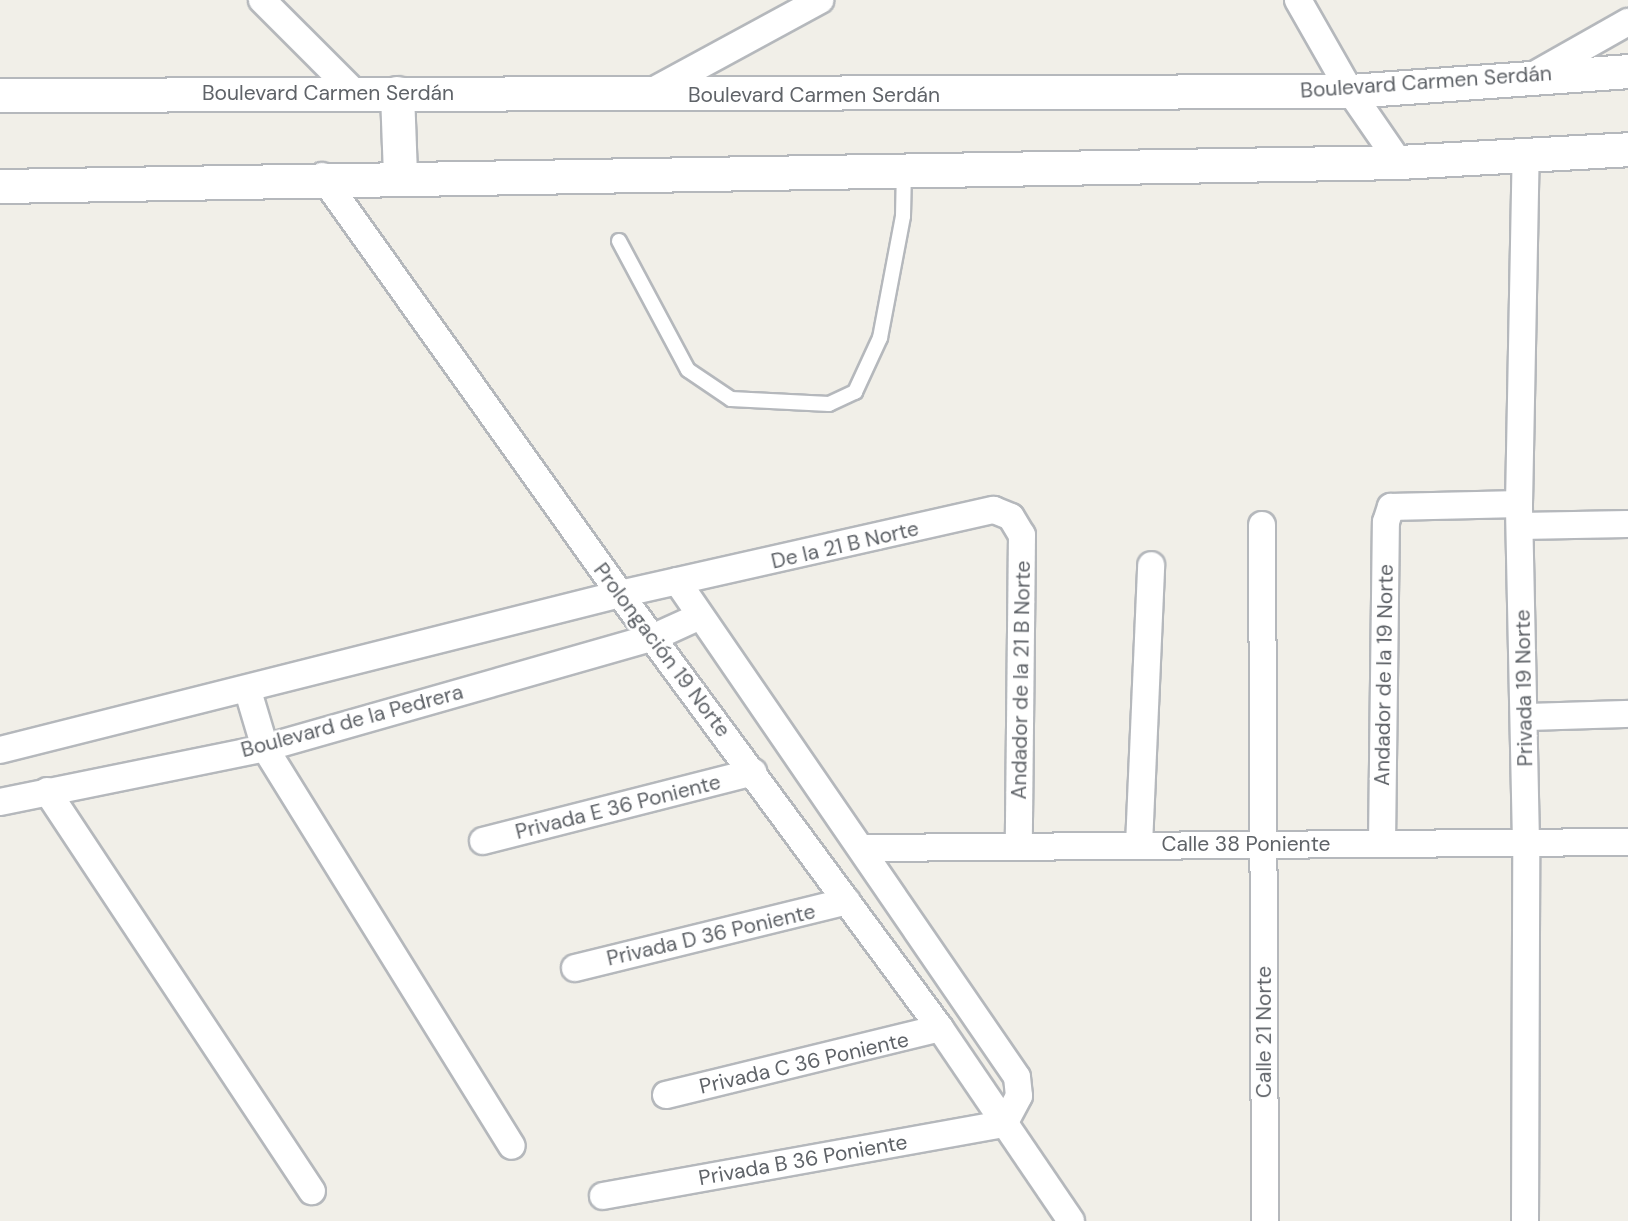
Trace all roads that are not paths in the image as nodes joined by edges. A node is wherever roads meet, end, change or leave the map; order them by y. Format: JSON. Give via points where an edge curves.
{"nodes":[{"id":1,"x":244,"y":0,"type":"edge"},
{"id":2,"x":820,"y":0,"type":"edge"},
{"id":3,"x":1298,"y":0,"type":"edge"},
{"id":4,"x":267,"y":7,"type":"edge"},
{"id":5,"x":1628,"y":22,"type":"edge"},
{"id":6,"x":1628,"y":71,"type":"edge"},
{"id":7,"x":1536,"y":74,"type":"junction"},
{"id":8,"x":1350,"y":91,"type":"junction"},
{"id":9,"x":355,"y":93,"type":"junction"},
{"id":10,"x":397,"y":93,"type":"junction"},
{"id":11,"x":0,"y":95,"type":"edge"},
{"id":12,"x":645,"y":96,"type":"junction"},
{"id":13,"x":1628,"y":149,"type":"edge"},
{"id":14,"x":1526,"y":154,"type":"junction"},
{"id":15,"x":1399,"y":162,"type":"junction"},
{"id":16,"x":904,"y":169,"type":"junction"},
{"id":17,"x":322,"y":176,"type":"junction"},
{"id":18,"x":400,"y":176,"type":"junction"},
{"id":19,"x":0,"y":186,"type":"edge"},
{"id":20,"x":619,"y":242,"type":"dead end"},
{"id":21,"x":1519,"y":515,"type":"junction"},
{"id":22,"x":1011,"y":517,"type":"joint"},
{"id":23,"x":1628,"y":524,"type":"edge"},
{"id":24,"x":1262,"y":525,"type":"dead end"},
{"id":25,"x":1151,"y":565,"type":"dead end"},
{"id":26,"x":677,"y":581,"type":"junction"},
{"id":27,"x":620,"y":594,"type":"junction"},
{"id":28,"x":698,"y":617,"type":"junction"},
{"id":29,"x":652,"y":638,"type":"junction"},
{"id":30,"x":248,"y":691,"type":"junction"},
{"id":31,"x":1628,"y":714,"type":"edge"},
{"id":32,"x":1525,"y":717,"type":"junction"},
{"id":33,"x":265,"y":748,"type":"junction"},
{"id":34,"x":0,"y":750,"type":"edge"},
{"id":35,"x":753,"y":772,"type":"junction"},
{"id":36,"x":46,"y":790,"type":"junction"},
{"id":37,"x":0,"y":802,"type":"edge"},
{"id":38,"x":483,"y":841,"type":"dead end"},
{"id":39,"x":1628,"y":842,"type":"edge"},
{"id":40,"x":1382,"y":843,"type":"junction"},
{"id":41,"x":1526,"y":843,"type":"junction"},
{"id":42,"x":1139,"y":844,"type":"junction"},
{"id":43,"x":1263,"y":844,"type":"junction"},
{"id":44,"x":1019,"y":845,"type":"junction"},
{"id":45,"x":864,"y":848,"type":"junction"},
{"id":46,"x":847,"y":902,"type":"junction"},
{"id":47,"x":575,"y":968,"type":"dead end"},
{"id":48,"x":940,"y":1028,"type":"junction"},
{"id":49,"x":666,"y":1095,"type":"dead end"},
{"id":50,"x":1004,"y":1124,"type":"junction"},
{"id":51,"x":512,"y":1146,"type":"dead end"},
{"id":52,"x":312,"y":1191,"type":"dead end"},
{"id":53,"x":603,"y":1196,"type":"dead end"},
{"id":54,"x":1071,"y":1221,"type":"edge"},
{"id":55,"x":1265,"y":1221,"type":"edge"},
{"id":56,"x":1525,"y":1221,"type":"edge"}],
"edges":[{"from":1,"to":4,"type":"street"},
{"from":2,"to":12,"type":"street"},
{"from":3,"to":8,"type":"street"},
{"from":4,"to":9,"type":"street"},
{"from":5,"to":7,"type":"street"},
{"from":6,"to":7,"type":"main road","name":"Boulevard Carmen Serdán"},
{"from":7,"to":8,"type":"main road","name":"Boulevard Carmen Serdán"},
{"from":8,"to":12,"type":"main road","name":"Boulevard Carmen Serdán"},
{"from":8,"to":15,"type":"street"},
{"from":9,"to":10,"type":"main road","name":"Boulevard Carmen Serdán"},
{"from":9,"to":11,"type":"main road","name":"Boulevard Carmen Serdán"},
{"from":10,"to":12,"type":"main road","name":"Boulevard Carmen Serdán"},
{"from":10,"to":18,"type":"main road"},
{"from":13,"to":14,"type":"main road"},
{"from":14,"to":15,"type":"main road"},
{"from":14,"to":21,"type":"street","name":"Privada 19 Norte"},
{"from":15,"to":16,"type":"main road"},
{"from":16,"to":18,"type":"main road"},
{"from":16,"to":20,"type":"lane","via":[[903,216],[880,338],[855,392],[829,404],[731,399],[688,370]]},
{"from":17,"to":18,"type":"main road"},
{"from":17,"to":19,"type":"main road"},
{"from":17,"to":27,"type":"street","name":"Prolongación 19 Norte"},
{"from":21,"to":23,"type":"street"},
{"from":21,"to":32,"type":"street","name":"Privada 19 Norte"},
{"from":21,"to":40,"type":"street","name":"Andador de la 19 Norte","via":[[1391,507],[1386,522]]},
{"from":22,"to":26,"type":"street","name":"De la 21 B Norte","via":[[994,510]]},
{"from":22,"to":44,"type":"street","name":"Andador de la 21 B Norte","via":[[1022,535]]},
{"from":24,"to":43,"type":"street","name":"Calle 21 Norte"},
{"from":25,"to":42,"type":"street"},
{"from":26,"to":27,"type":"street"},
{"from":26,"to":28,"type":"street"},
{"from":27,"to":29,"type":"street","name":"Prolongación 19 Norte"},
{"from":27,"to":30,"type":"street"},
{"from":28,"to":29,"type":"street","name":"Boulevard de la Pedrera"},
{"from":28,"to":45,"type":"street"},
{"from":29,"to":33,"type":"street","name":"Boulevard de la Pedrera"},
{"from":29,"to":35,"type":"street","name":"Prolongación 19 Norte"},
{"from":30,"to":33,"type":"street"},
{"from":30,"to":34,"type":"street"},
{"from":31,"to":32,"type":"street"},
{"from":32,"to":41,"type":"street","name":"Privada 19 Norte"},
{"from":33,"to":36,"type":"street","name":"Boulevard de la Pedrera"},
{"from":33,"to":51,"type":"street"},
{"from":35,"to":38,"type":"street","name":"Privada E 36 Poniente"},
{"from":35,"to":46,"type":"street","name":"Prolongación 19 Norte"},
{"from":36,"to":37,"type":"street","name":"Boulevard de la Pedrera"},
{"from":36,"to":52,"type":"street"},
{"from":39,"to":41,"type":"street","name":"Calle 38 Poniente"},
{"from":40,"to":41,"type":"street","name":"Calle 38 Poniente"},
{"from":40,"to":43,"type":"street","name":"Calle 38 Poniente"},
{"from":41,"to":56,"type":"street","name":"Privada 19 Norte"},
{"from":42,"to":43,"type":"street","name":"Calle 38 Poniente"},
{"from":42,"to":44,"type":"street","name":"Calle 38 Poniente"},
{"from":43,"to":55,"type":"street","name":"Calle 21 Norte"},
{"from":44,"to":45,"type":"street","name":"Calle 38 Poniente"},
{"from":45,"to":50,"type":"street","via":[[1017,1077],[1019,1096]]},
{"from":46,"to":47,"type":"street","name":"Privada D 36 Poniente"},
{"from":46,"to":48,"type":"street","name":"Prolongación 19 Norte"},
{"from":48,"to":49,"type":"street","name":"Privada C 36 Poniente"},
{"from":48,"to":50,"type":"street","name":"Prolongación 19 Norte"},
{"from":50,"to":53,"type":"street","name":"Privada B 36 Poniente"},
{"from":50,"to":54,"type":"street","name":"Prolongación 19 Norte"}]}
